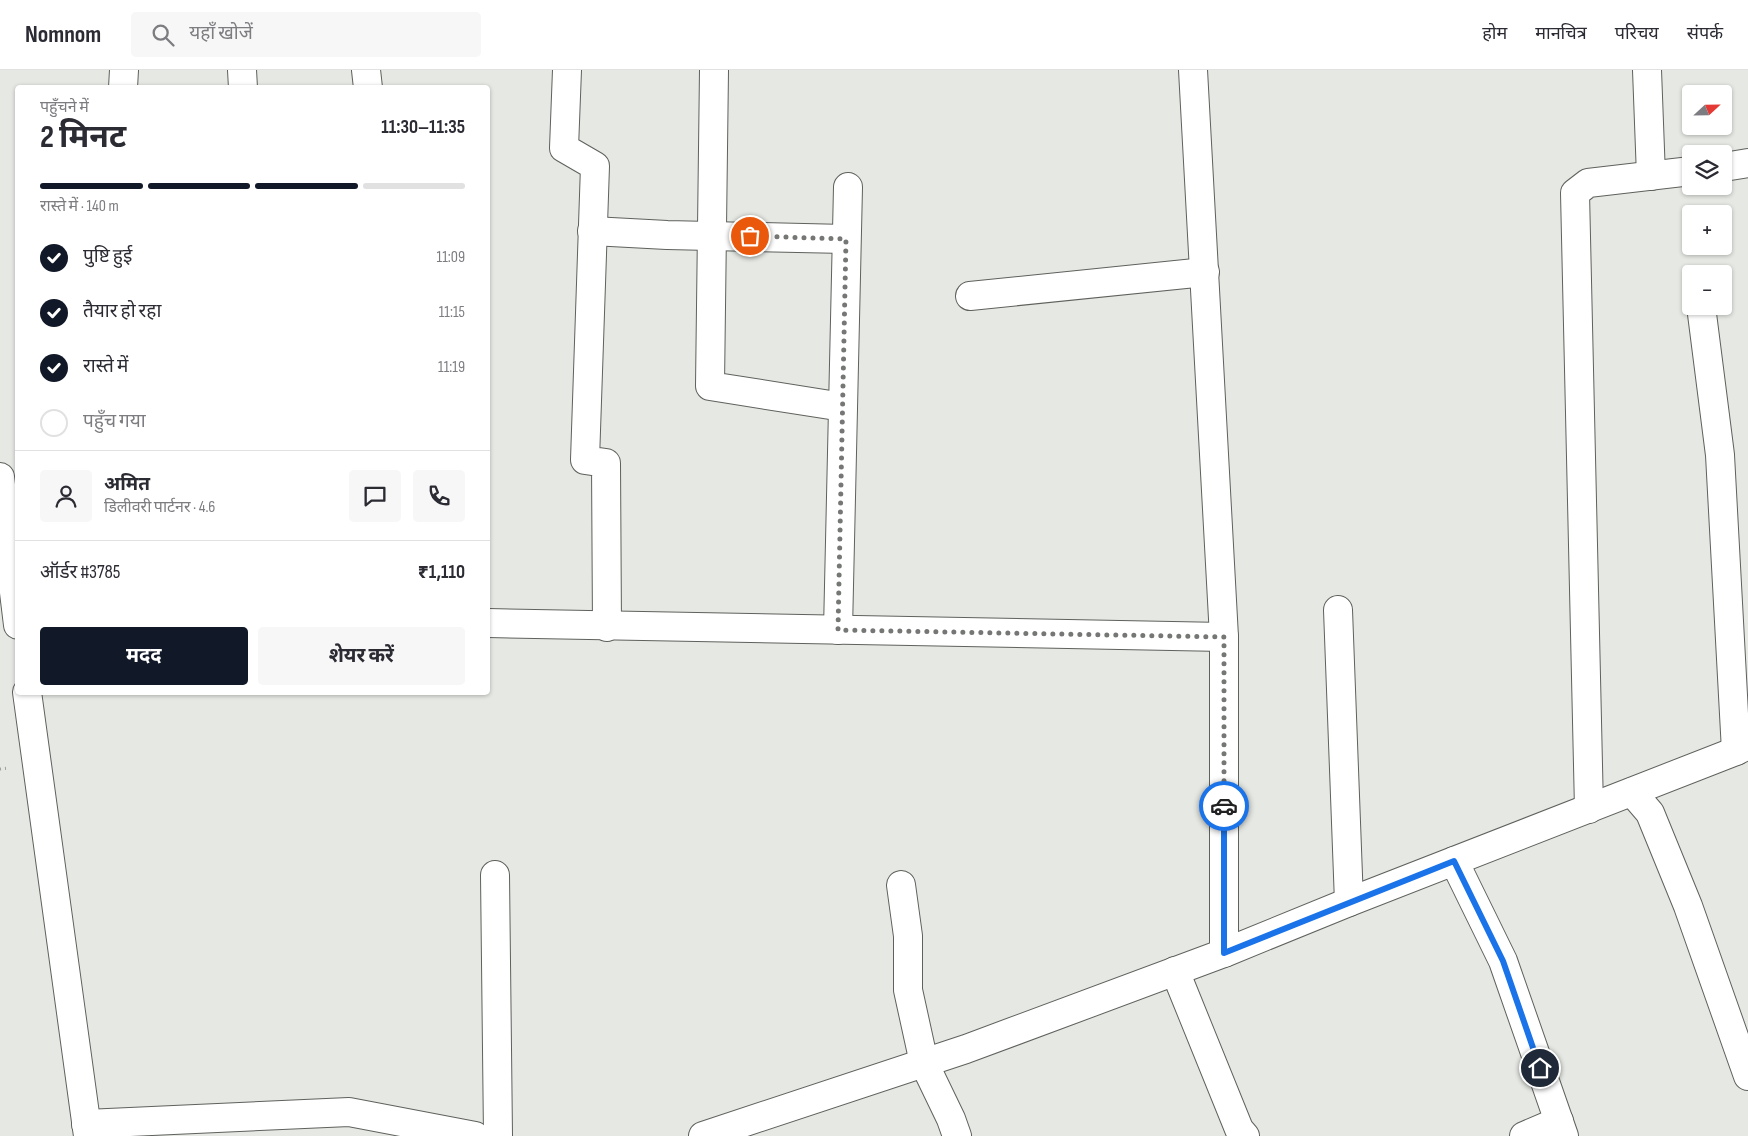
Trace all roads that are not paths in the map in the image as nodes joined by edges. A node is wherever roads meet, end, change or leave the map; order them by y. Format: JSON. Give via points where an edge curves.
{"nodes":[{"id":1,"x":124,"y":70,"type":"edge"},
{"id":2,"x":242,"y":70,"type":"edge"},
{"id":3,"x":366,"y":70,"type":"edge"},
{"id":4,"x":567,"y":70,"type":"edge"},
{"id":5,"x":714,"y":70,"type":"edge"},
{"id":6,"x":1193,"y":70,"type":"edge"},
{"id":7,"x":1647,"y":70,"type":"edge"},
{"id":8,"x":123,"y":85,"type":"edge"},
{"id":9,"x":243,"y":85,"type":"edge"},
{"id":10,"x":368,"y":85,"type":"edge"},
{"id":11,"x":1748,"y":163,"type":"edge"},
{"id":12,"x":1732,"y":165,"type":"edge"},
{"id":13,"x":1682,"y":172,"type":"edge"},
{"id":14,"x":1651,"y":176,"type":"junction"},
{"id":15,"x":848,"y":187,"type":"dead end"},
{"id":16,"x":592,"y":230,"type":"junction"},
{"id":17,"x":712,"y":235,"type":"junction"},
{"id":18,"x":846,"y":239,"type":"junction"},
{"id":19,"x":1205,"y":272,"type":"junction"},
{"id":20,"x":970,"y":296,"type":"dead end"},
{"id":21,"x":1702,"y":315,"type":"edge"},
{"id":22,"x":843,"y":407,"type":"junction"},
{"id":23,"x":0,"y":477,"type":"edge"},
{"id":24,"x":15,"y":599,"type":"edge"},
{"id":25,"x":1338,"y":610,"type":"dead end"},
{"id":26,"x":490,"y":623,"type":"edge"},
{"id":27,"x":607,"y":627,"type":"junction"},
{"id":28,"x":838,"y":630,"type":"junction"},
{"id":29,"x":1224,"y":637,"type":"junction"},
{"id":30,"x":27,"y":695,"type":"edge"},
{"id":31,"x":1744,"y":751,"type":"edge"},
{"id":32,"x":1632,"y":792,"type":"junction"},
{"id":33,"x":1589,"y":809,"type":"junction"},
{"id":34,"x":1454,"y":861,"type":"junction"},
{"id":35,"x":495,"y":875,"type":"dead end"},
{"id":36,"x":900,"y":885,"type":"dead end"},
{"id":37,"x":1350,"y":902,"type":"junction"},
{"id":38,"x":1224,"y":953,"type":"junction"},
{"id":39,"x":1175,"y":971,"type":"junction"},
{"id":40,"x":924,"y":1063,"type":"junction"},
{"id":41,"x":1748,"y":1076,"type":"edge"},
{"id":42,"x":1562,"y":1128,"type":"edge"},
{"id":43,"x":87,"y":1130,"type":"edge"},
{"id":44,"x":475,"y":1136,"type":"edge"},
{"id":45,"x":498,"y":1136,"type":"edge"},
{"id":46,"x":703,"y":1136,"type":"edge"},
{"id":47,"x":957,"y":1136,"type":"edge"},
{"id":48,"x":1245,"y":1136,"type":"edge"},
{"id":49,"x":1524,"y":1136,"type":"edge"}],
"edges":[{"from":1,"to":8,"type":"street"},
{"from":2,"to":9,"type":"street"},
{"from":3,"to":10,"type":"street"},
{"from":4,"to":16,"type":"street","via":[[564,148],[595,166]]},
{"from":5,"to":17,"type":"street"},
{"from":6,"to":19,"type":"street"},
{"from":7,"to":14,"type":"street"},
{"from":11,"to":12,"type":"street"},
{"from":13,"to":14,"type":"street"},
{"from":14,"to":33,"type":"street","via":[[1588,183],[1575,193]]},
{"from":15,"to":18,"type":"street"},
{"from":16,"to":17,"type":"street"},
{"from":16,"to":27,"type":"street","via":[[585,460],[606,464]]},
{"from":17,"to":18,"type":"street"},
{"from":17,"to":22,"type":"street","via":[[710,386]]},
{"from":18,"to":22,"type":"street"},
{"from":19,"to":20,"type":"street"},
{"from":19,"to":29,"type":"street"},
{"from":21,"to":31,"type":"street","via":[[1720,455]]},
{"from":22,"to":28,"type":"street"},
{"from":23,"to":24,"type":"street"},
{"from":25,"to":37,"type":"street"},
{"from":26,"to":27,"type":"street"},
{"from":27,"to":28,"type":"street"},
{"from":28,"to":29,"type":"street"},
{"from":29,"to":38,"type":"street"},
{"from":30,"to":43,"type":"street"},
{"from":31,"to":32,"type":"street"},
{"from":32,"to":33,"type":"street"},
{"from":32,"to":41,"type":"street","via":[[1650,813],[1688,906]]},
{"from":33,"to":34,"type":"street"},
{"from":34,"to":37,"type":"street"},
{"from":34,"to":42,"type":"street","via":[[1503,961]]},
{"from":35,"to":45,"type":"street"},
{"from":36,"to":40,"type":"street","via":[[908,936],[908,990]]},
{"from":37,"to":38,"type":"street"},
{"from":38,"to":39,"type":"street"},
{"from":39,"to":40,"type":"street"},
{"from":39,"to":48,"type":"street","via":[[1239,1129]]},
{"from":40,"to":46,"type":"street"},
{"from":40,"to":47,"type":"street"},
{"from":42,"to":49,"type":"street"},
{"from":43,"to":44,"type":"street","via":[[349,1112]]}]}
